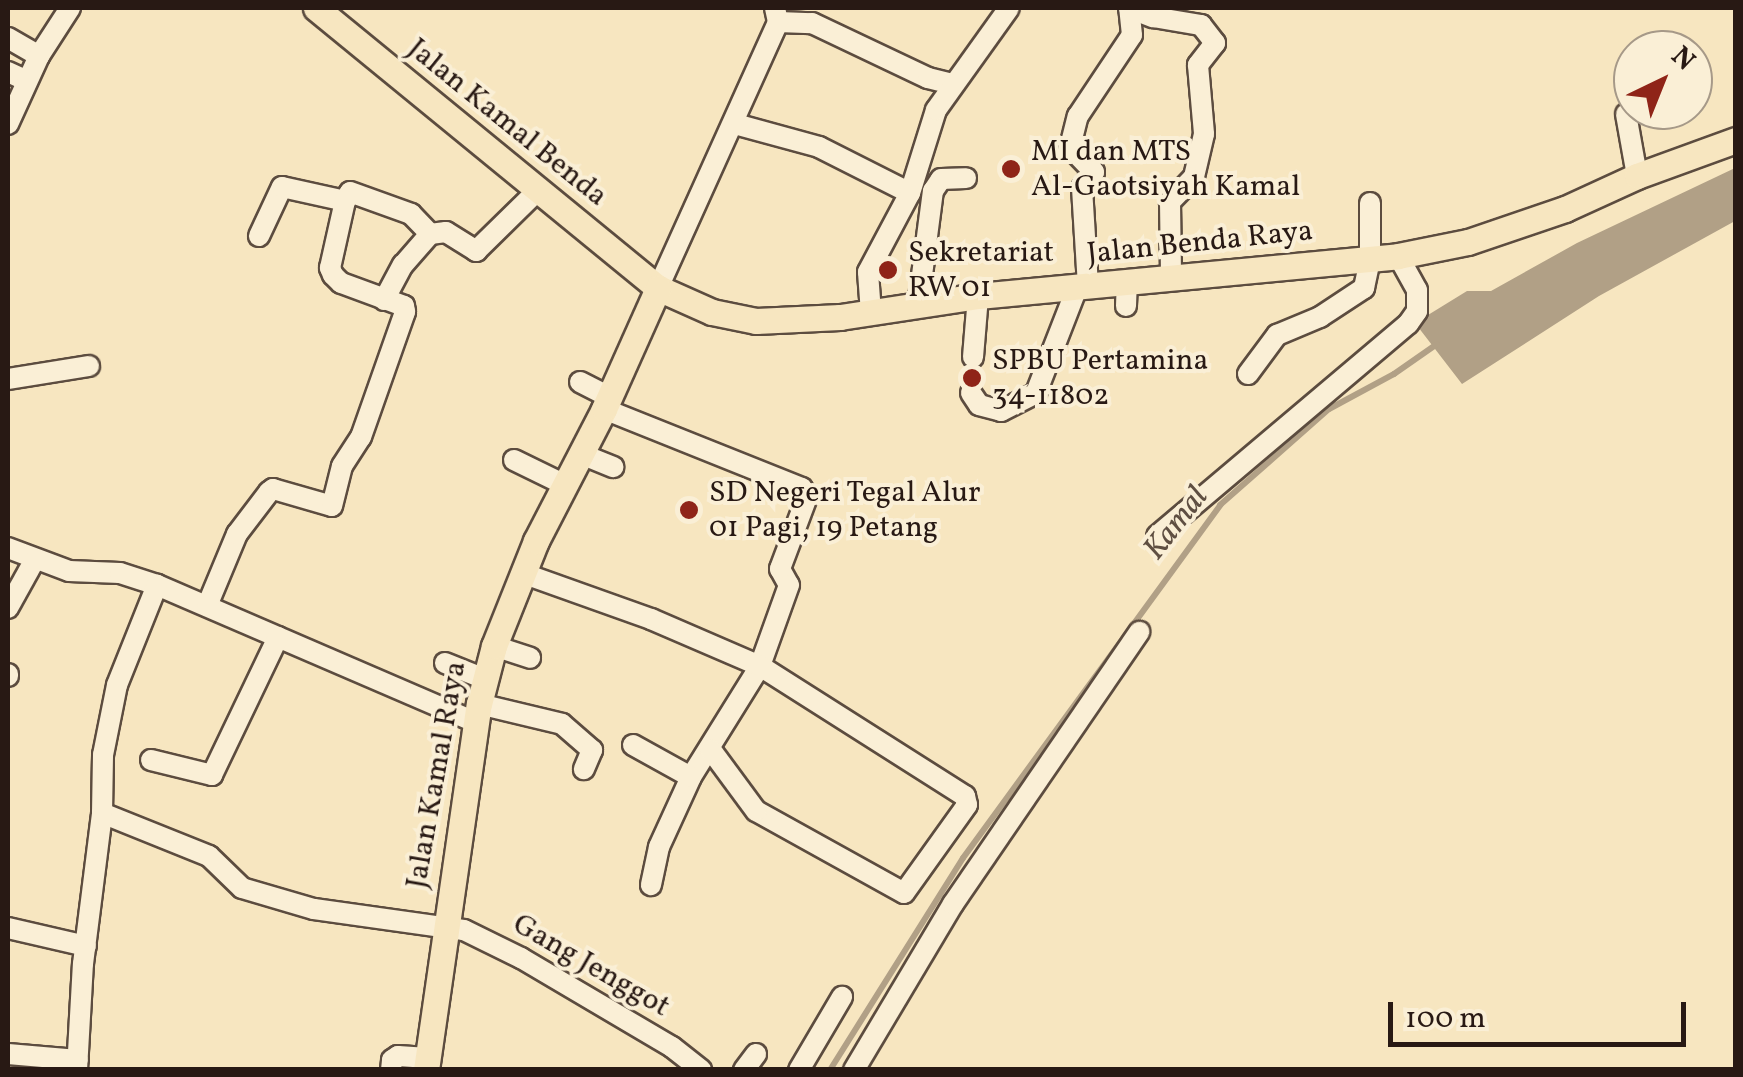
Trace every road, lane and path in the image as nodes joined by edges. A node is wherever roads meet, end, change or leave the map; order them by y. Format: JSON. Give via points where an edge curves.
{"nodes":[{"id":1,"x":70,"y":8,"type":"edge"},
{"id":2,"x":316,"y":8,"type":"edge"},
{"id":3,"x":1009,"y":8,"type":"edge"},
{"id":4,"x":776,"y":15,"type":"edge"},
{"id":5,"x":8,"y":38,"type":"edge"},
{"id":6,"x":39,"y":56,"type":"junction"},
{"id":7,"x":17,"y":77,"type":"edge"},
{"id":8,"x":952,"y":84,"type":"junction"},
{"id":9,"x":8,"y":124,"type":"edge"},
{"id":10,"x":735,"y":124,"type":"junction"},
{"id":11,"x":1629,"y":130,"type":"edge"},
{"id":12,"x":1736,"y":140,"type":"edge"},
{"id":13,"x":1636,"y":176,"type":"junction"},
{"id":14,"x":966,"y":178,"type":"dead end"},
{"id":15,"x":538,"y":190,"type":"junction"},
{"id":16,"x":910,"y":193,"type":"junction"},
{"id":17,"x":345,"y":201,"type":"junction"},
{"id":18,"x":1370,"y":203,"type":"dead end"},
{"id":19,"x":430,"y":234,"type":"junction"},
{"id":20,"x":259,"y":236,"type":"dead end"},
{"id":21,"x":1398,"y":256,"type":"junction"},
{"id":22,"x":1370,"y":259,"type":"junction"},
{"id":23,"x":1170,"y":275,"type":"junction"},
{"id":24,"x":658,"y":288,"type":"junction"},
{"id":25,"x":1079,"y":290,"type":"junction"},
{"id":26,"x":978,"y":296,"type":"junction"},
{"id":27,"x":384,"y":300,"type":"junction"},
{"id":28,"x":918,"y":306,"type":"junction"},
{"id":29,"x":871,"y":313,"type":"junction"},
{"id":30,"x":973,"y":357,"type":"tunnel mouth"},
{"id":31,"x":89,"y":366,"type":"dead end"},
{"id":32,"x":1248,"y":374,"type":"dead end"},
{"id":33,"x":8,"y":379,"type":"edge"},
{"id":34,"x":580,"y":387,"type":"dead end"},
{"id":35,"x":972,"y":393,"type":"dead end"},
{"id":36,"x":606,"y":404,"type":"junction"},
{"id":37,"x":581,"y":454,"type":"junction"},
{"id":38,"x":514,"y":460,"type":"dead end"},
{"id":39,"x":614,"y":468,"type":"dead end"},
{"id":40,"x":565,"y":485,"type":"junction"},
{"id":41,"x":1157,"y":536,"type":"dead end"},
{"id":42,"x":8,"y":548,"type":"edge"},
{"id":43,"x":34,"y":561,"type":"junction"},
{"id":44,"x":522,"y":573,"type":"junction"},
{"id":45,"x":157,"y":586,"type":"junction"},
{"id":46,"x":207,"y":606,"type":"junction"},
{"id":47,"x":8,"y":608,"type":"edge"},
{"id":48,"x":1140,"y":632,"type":"dead end"},
{"id":49,"x":278,"y":637,"type":"junction"},
{"id":50,"x":494,"y":646,"type":"junction"},
{"id":51,"x":530,"y":658,"type":"dead end"},
{"id":52,"x":444,"y":663,"type":"dead end"},
{"id":53,"x":760,"y":666,"type":"junction"},
{"id":54,"x":480,"y":702,"type":"junction"},
{"id":55,"x":634,"y":745,"type":"dead end"},
{"id":56,"x":711,"y":750,"type":"junction"},
{"id":57,"x":151,"y":760,"type":"dead end"},
{"id":58,"x":584,"y":769,"type":"dead end"},
{"id":59,"x":691,"y":777,"type":"junction"},
{"id":60,"x":102,"y":814,"type":"junction"},
{"id":61,"x":651,"y":885,"type":"dead end"},
{"id":62,"x":8,"y":928,"type":"edge"},
{"id":63,"x":444,"y":929,"type":"junction"},
{"id":64,"x":86,"y":946,"type":"junction"},
{"id":65,"x":842,"y":997,"type":"dead end"},
{"id":66,"x":8,"y":1054,"type":"edge"},
{"id":67,"x":427,"y":1064,"type":"edge"},
{"id":68,"x":78,"y":1065,"type":"edge"},
{"id":69,"x":391,"y":1070,"type":"edge"},
{"id":70,"x":701,"y":1070,"type":"edge"},
{"id":71,"x":799,"y":1070,"type":"edge"},
{"id":72,"x":854,"y":1070,"type":"edge"}],
"edges":[{"from":1,"to":6,"type":"street"},
{"from":2,"to":15,"type":"main road","name":"Jalan Kamal Benda"},
{"from":3,"to":8,"type":"street"},
{"from":4,"to":8,"type":"street","via":[[812,23]]},
{"from":4,"to":10,"type":"street"},
{"from":5,"to":6,"type":"street"},
{"from":6,"to":7,"type":"street"},
{"from":7,"to":9,"type":"street"},
{"from":8,"to":16,"type":"street","via":[[936,110]]},
{"from":10,"to":16,"type":"street","via":[[819,147]]},
{"from":10,"to":24,"type":"street"},
{"from":11,"to":13,"type":"street"},
{"from":12,"to":13,"type":"main road","name":"Jalan Benda Raya"},
{"from":13,"to":21,"type":"main road","name":"Jalan Benda Raya","via":[[1484,236]]},
{"from":14,"to":28,"type":"street","via":[[941,178],[933,191]]},
{"from":15,"to":19,"type":"street","via":[[476,251],[446,232]]},
{"from":15,"to":24,"type":"main road","name":"Jalan Kamal Benda"},
{"from":16,"to":29,"type":"street","via":[[868,272]]},
{"from":17,"to":19,"type":"street","via":[[350,192],[411,214]]},
{"from":17,"to":20,"type":"street","via":[[282,187]]},
{"from":17,"to":27,"type":"street","via":[[330,268],[341,283]]},
{"from":18,"to":22,"type":"street"},
{"from":19,"to":27,"type":"street"},
{"from":21,"to":22,"type":"main road","name":"Jalan Benda Raya"},
{"from":21,"to":41,"type":"street","via":[[1416,290],[1408,324]]},
{"from":22,"to":23,"type":"main road","name":"Jalan Benda Raya"},
{"from":22,"to":32,"type":"street","via":[[1364,288],[1277,335]]},
{"from":23,"to":25,"type":"main road","name":"Jalan Benda Raya","via":[[1127,295]]},
{"from":23,"to":25,"type":"street","via":[[1170,202],[1194,177],[1204,134],[1198,65],[1216,42],[1201,25],[1129,8],[1132,36],[1078,116],[1070,147],[1094,172],[1082,188]]},
{"from":24,"to":29,"type":"main road","name":"Jalan Benda Raya","via":[[727,316],[774,322],[841,325]]},
{"from":24,"to":36,"type":"main road","name":"Jalan Kamal Raya"},
{"from":25,"to":26,"type":"main road","name":"Jalan Benda Raya"},
{"from":25,"to":35,"type":"street","via":[[1036,393],[1000,410],[980,405]]},
{"from":26,"to":28,"type":"main road","name":"Jalan Benda Raya"},
{"from":26,"to":30,"type":"street"},
{"from":27,"to":46,"type":"street","via":[[406,312],[332,506],[269,492],[236,534]]},
{"from":28,"to":29,"type":"main road","name":"Jalan Benda Raya"},
{"from":31,"to":33,"type":"street"},
{"from":34,"to":36,"type":"street"},
{"from":36,"to":37,"type":"main road","name":"Jalan Kamal Raya"},
{"from":36,"to":53,"type":"street","via":[[806,492],[780,569],[789,584]]},
{"from":37,"to":39,"type":"street"},
{"from":37,"to":40,"type":"main road","name":"Jalan Kamal Raya"},
{"from":38,"to":40,"type":"street"},
{"from":40,"to":44,"type":"main road","name":"Jalan Kamal Raya"},
{"from":42,"to":43,"type":"street"},
{"from":43,"to":45,"type":"street","via":[[68,571],[120,573]]},
{"from":43,"to":47,"type":"street"},
{"from":44,"to":50,"type":"main road","name":"Jalan Kamal Raya"},
{"from":44,"to":53,"type":"street"},
{"from":45,"to":46,"type":"street"},
{"from":45,"to":60,"type":"street","via":[[117,685],[103,754]]},
{"from":46,"to":49,"type":"street"},
{"from":48,"to":72,"type":"street","via":[[953,904]]},
{"from":49,"to":54,"type":"street"},
{"from":49,"to":57,"type":"street","via":[[212,775]]},
{"from":50,"to":51,"type":"street"},
{"from":50,"to":54,"type":"main road","name":"Jalan Kamal Raya"},
{"from":52,"to":54,"type":"street"},
{"from":53,"to":56,"type":"street"},
{"from":53,"to":56,"type":"street","via":[[965,796],[967,804],[904,893],[756,811]]},
{"from":54,"to":58,"type":"street","via":[[562,724],[592,750]]},
{"from":54,"to":63,"type":"main road","name":"Jalan Kamal Raya","via":[[480,760]]},
{"from":55,"to":59,"type":"street"},
{"from":56,"to":59,"type":"street"},
{"from":59,"to":61,"type":"street","via":[[658,847]]},
{"from":60,"to":63,"type":"street","name":"Gang Jenggot","via":[[209,856],[242,888],[314,910]]},
{"from":60,"to":64,"type":"street"},
{"from":62,"to":64,"type":"street"},
{"from":63,"to":67,"type":"main road","name":"Jalan Kamal Raya"},
{"from":63,"to":70,"type":"street","name":"Gang Jenggot","via":[[464,930],[521,958]]},
{"from":64,"to":68,"type":"street"},
{"from":65,"to":71,"type":"street"},
{"from":66,"to":68,"type":"street"},
{"from":67,"to":69,"type":"street","via":[[398,1056]]}]}
